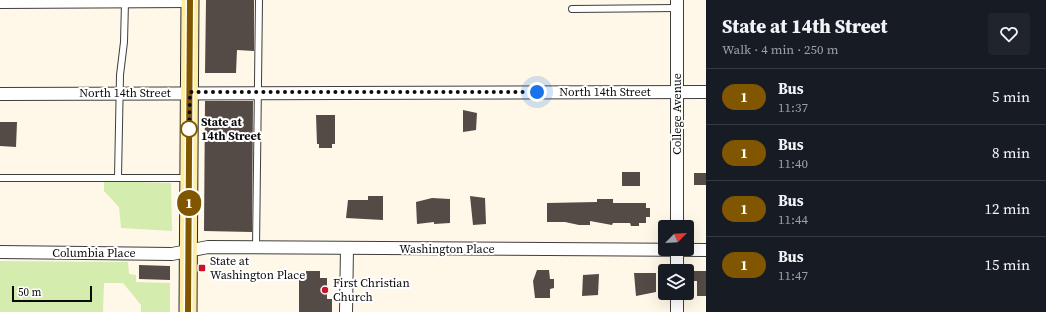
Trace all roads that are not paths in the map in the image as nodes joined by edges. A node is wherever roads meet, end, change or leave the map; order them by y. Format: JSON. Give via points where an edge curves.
{"nodes":[{"id":1,"x":190,"y":0,"type":"edge"},
{"id":2,"x":259,"y":0,"type":"edge"},
{"id":3,"x":6,"y":2,"type":"edge"},
{"id":4,"x":125,"y":2,"type":"junction"},
{"id":5,"x":677,"y":4,"type":"edge"},
{"id":6,"x":572,"y":8,"type":"dead end"},
{"id":7,"x":190,"y":92,"type":"junction"},
{"id":8,"x":258,"y":92,"type":"junction"},
{"id":9,"x":677,"y":92,"type":"junction"},
{"id":10,"x":706,"y":92,"type":"edge"},
{"id":11,"x":120,"y":93,"type":"junction"},
{"id":12,"x":0,"y":94,"type":"edge"},
{"id":13,"x":118,"y":177,"type":"junction"},
{"id":14,"x":0,"y":178,"type":"edge"},
{"id":15,"x":189,"y":178,"type":"junction"},
{"id":16,"x":677,"y":220,"type":"edge"},
{"id":17,"x":256,"y":248,"type":"junction"},
{"id":18,"x":347,"y":248,"type":"junction"},
{"id":19,"x":658,"y":250,"type":"edge"},
{"id":20,"x":694,"y":250,"type":"edge"},
{"id":21,"x":706,"y":250,"type":"edge"},
{"id":22,"x":189,"y":251,"type":"junction"},
{"id":23,"x":0,"y":252,"type":"edge"},
{"id":24,"x":677,"y":300,"type":"edge"},
{"id":25,"x":188,"y":312,"type":"edge"},
{"id":26,"x":346,"y":312,"type":"edge"},
{"id":27,"x":677,"y":312,"type":"edge"}],
"edges":[{"from":1,"to":4,"type":"street"},
{"from":1,"to":7,"type":"main road"},
{"from":2,"to":8,"type":"lane"},
{"from":3,"to":4,"type":"street"},
{"from":4,"to":11,"type":"lane"},
{"from":5,"to":6,"type":"lane"},
{"from":5,"to":9,"type":"street","name":"College Avenue"},
{"from":7,"to":8,"type":"street","name":"North 14th Street"},
{"from":7,"to":11,"type":"street","name":"North 14th Street"},
{"from":7,"to":15,"type":"main road"},
{"from":8,"to":9,"type":"street","name":"North 14th Street"},
{"from":8,"to":17,"type":"lane"},
{"from":9,"to":10,"type":"street","name":"North 14th Street"},
{"from":9,"to":16,"type":"street","name":"College Avenue"},
{"from":11,"to":12,"type":"street","name":"North 14th Street"},
{"from":11,"to":13,"type":"lane"},
{"from":13,"to":14,"type":"lane"},
{"from":13,"to":15,"type":"lane"},
{"from":15,"to":22,"type":"main road"},
{"from":17,"to":18,"type":"street","name":"Washington Place"},
{"from":17,"to":22,"type":"street","name":"Washington Place","via":[[208,247]]},
{"from":18,"to":19,"type":"street","name":"Washington Place"},
{"from":18,"to":26,"type":"street"},
{"from":20,"to":21,"type":"street","name":"Washington Place"},
{"from":22,"to":23,"type":"street","name":"Columbia Place","via":[[172,254]]},
{"from":22,"to":25,"type":"main road"},
{"from":24,"to":27,"type":"street"}]}
